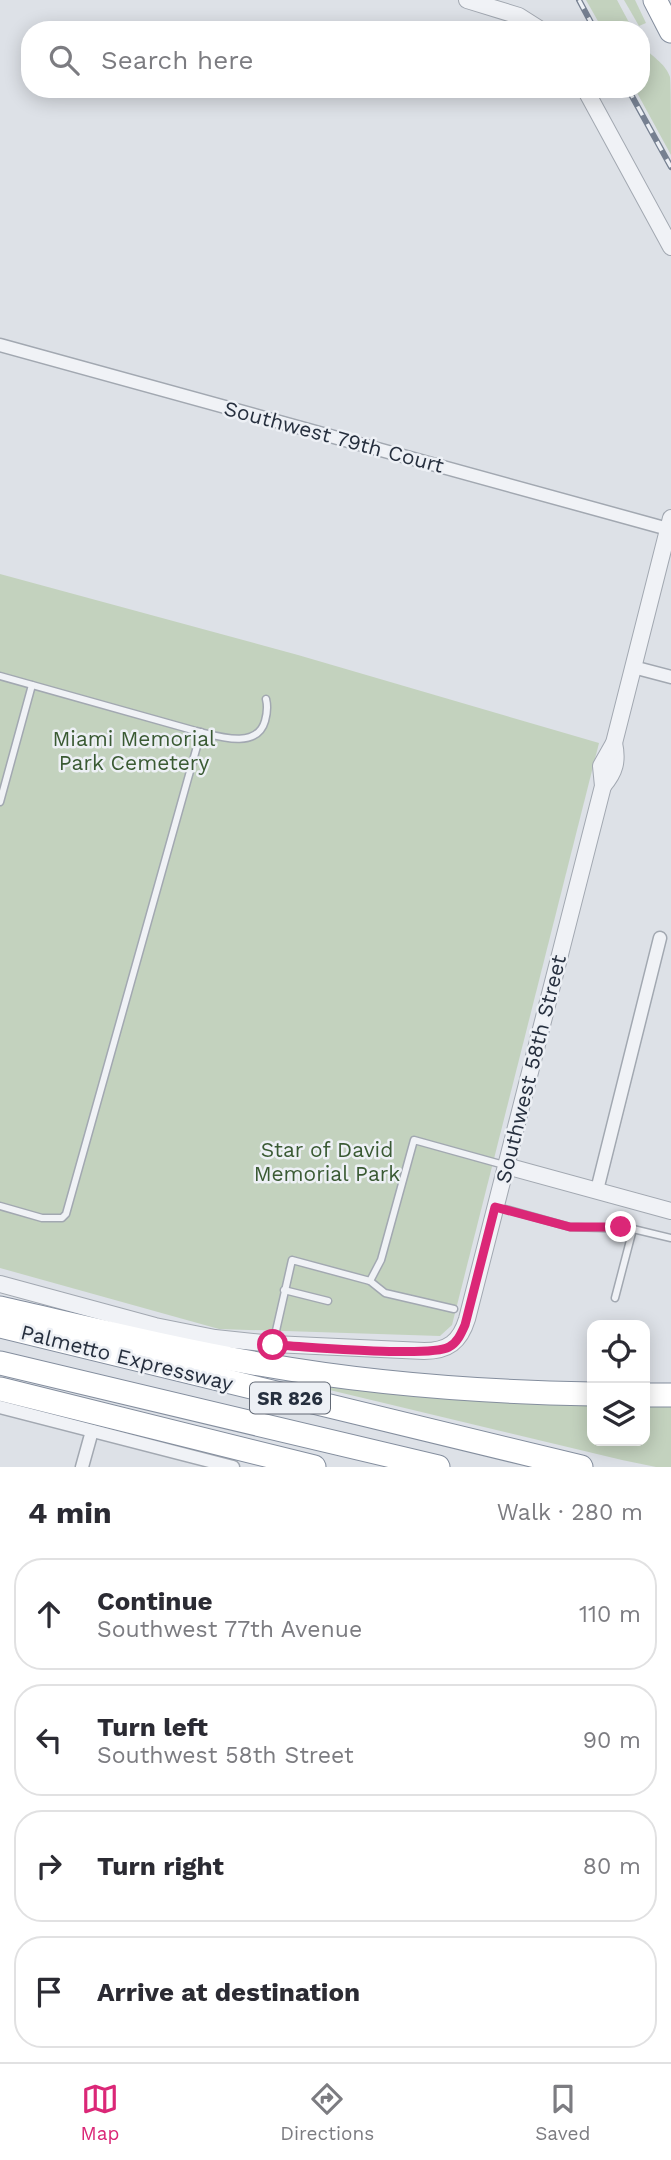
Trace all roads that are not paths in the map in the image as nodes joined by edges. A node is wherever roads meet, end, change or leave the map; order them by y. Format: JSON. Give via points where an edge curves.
{"nodes":[{"id":1,"x":467,"y":0,"type":"edge"},
{"id":2,"x":655,"y":0,"type":"edge"},
{"id":3,"x":526,"y":21,"type":"edge"},
{"id":4,"x":671,"y":31,"type":"edge"},
{"id":5,"x":590,"y":98,"type":"edge"},
{"id":6,"x":671,"y":247,"type":"edge"},
{"id":7,"x":0,"y":345,"type":"edge"},
{"id":8,"x":670,"y":523,"type":"edge"},
{"id":9,"x":633,"y":667,"type":"junction"},
{"id":10,"x":0,"y":676,"type":"edge"},
{"id":11,"x":671,"y":677,"type":"edge"},
{"id":12,"x":32,"y":685,"type":"junction"},
{"id":13,"x":266,"y":699,"type":"dead end"},
{"id":14,"x":201,"y":732,"type":"junction"},
{"id":15,"x":0,"y":802,"type":"edge"},
{"id":16,"x":660,"y":938,"type":"dead end"},
{"id":17,"x":506,"y":1166,"type":"junction"},
{"id":18,"x":597,"y":1190,"type":"junction"},
{"id":19,"x":0,"y":1206,"type":"edge"},
{"id":20,"x":495,"y":1207,"type":"junction"},
{"id":21,"x":671,"y":1210,"type":"edge"},
{"id":22,"x":633,"y":1229,"type":"junction"},
{"id":23,"x":671,"y":1238,"type":"edge"},
{"id":24,"x":370,"y":1281,"type":"junction"},
{"id":25,"x":0,"y":1284,"type":"edge"},
{"id":26,"x":284,"y":1290,"type":"junction"},
{"id":27,"x":615,"y":1298,"type":"dead end"},
{"id":28,"x":328,"y":1301,"type":"dead end"},
{"id":29,"x":0,"y":1308,"type":"edge"},
{"id":30,"x":454,"y":1309,"type":"dead end"},
{"id":31,"x":0,"y":1326,"type":"edge"},
{"id":32,"x":273,"y":1345,"type":"junction"},
{"id":33,"x":0,"y":1363,"type":"edge"},
{"id":34,"x":0,"y":1389,"type":"edge"},
{"id":35,"x":587,"y":1394,"type":"edge"},
{"id":36,"x":650,"y":1395,"type":"edge"},
{"id":37,"x":671,"y":1395,"type":"edge"},
{"id":38,"x":0,"y":1407,"type":"edge"},
{"id":39,"x":92,"y":1431,"type":"junction"},
{"id":40,"x":407,"y":1462,"type":"edge"},
{"id":41,"x":82,"y":1467,"type":"edge"},
{"id":42,"x":233,"y":1467,"type":"edge"},
{"id":43,"x":314,"y":1467,"type":"edge"},
{"id":44,"x":438,"y":1467,"type":"edge"},
{"id":45,"x":581,"y":1467,"type":"edge"}],
"edges":[{"from":1,"to":3,"type":"street"},
{"from":2,"to":4,"type":"highway"},
{"from":5,"to":6,"type":"street"},
{"from":7,"to":8,"type":"street","name":"Southwest 79th Court"},
{"from":8,"to":9,"type":"street","name":"Southwest 58th Street"},
{"from":9,"to":11,"type":"street"},
{"from":9,"to":17,"type":"street","name":"Southwest 58th Street","via":[[614,743],[615,768],[603,786]]},
{"from":10,"to":12,"type":"lane"},
{"from":12,"to":14,"type":"lane"},
{"from":12,"to":15,"type":"lane"},
{"from":13,"to":14,"type":"lane","via":[[265,723],[252,738]]},
{"from":14,"to":19,"type":"lane","via":[[66,1214],[42,1218]]},
{"from":16,"to":18,"type":"street"},
{"from":17,"to":18,"type":"street"},
{"from":17,"to":20,"type":"street","name":"Southwest 58th Street"},
{"from":17,"to":24,"type":"lane","via":[[414,1140],[381,1260]]},
{"from":18,"to":21,"type":"street"},
{"from":20,"to":22,"type":"lane","via":[[570,1227]]},
{"from":20,"to":32,"type":"street","name":"Southwest 58th Street","via":[[465,1325],[449,1347],[424,1351]]},
{"from":22,"to":23,"type":"lane"},
{"from":22,"to":27,"type":"lane"},
{"from":24,"to":26,"type":"lane","via":[[292,1260]]},
{"from":24,"to":30,"type":"lane","via":[[385,1293]]},
{"from":25,"to":32,"type":"street","via":[[155,1326]]},
{"from":26,"to":28,"type":"lane"},
{"from":26,"to":32,"type":"lane"},
{"from":29,"to":35,"type":"highway","via":[[207,1354],[327,1375],[460,1389]]},
{"from":31,"to":45,"type":"highway","name":"Palmetto Expressway","number":"SR 826"},
{"from":33,"to":40,"type":"highway","name":"Palmetto Expressway","number":"SR 826"},
{"from":34,"to":43,"type":"highway"},
{"from":36,"to":37,"type":"highway"},
{"from":38,"to":39,"type":"street"},
{"from":39,"to":41,"type":"street"},
{"from":39,"to":42,"type":"street"},
{"from":40,"to":44,"type":"highway","name":"Palmetto Expressway","number":"SR 826"}]}
